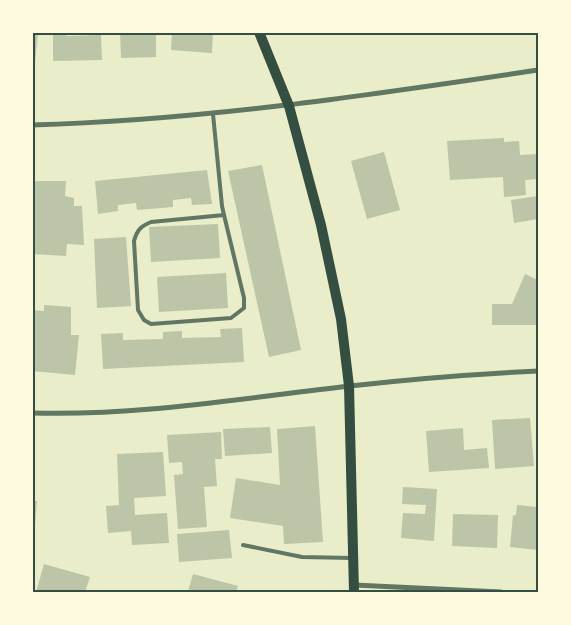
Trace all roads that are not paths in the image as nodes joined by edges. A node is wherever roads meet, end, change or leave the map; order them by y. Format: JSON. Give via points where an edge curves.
{"nodes":[{"id":1,"x":259,"y":32,"type":"edge"},
{"id":2,"x":538,"y":70,"type":"edge"},
{"id":3,"x":289,"y":106,"type":"junction"},
{"id":4,"x":213,"y":114,"type":"junction"},
{"id":5,"x":32,"y":125,"type":"edge"},
{"id":6,"x":224,"y":215,"type":"junction"},
{"id":7,"x":538,"y":371,"type":"edge"},
{"id":8,"x":349,"y":386,"type":"junction"},
{"id":9,"x":32,"y":413,"type":"edge"},
{"id":10,"x":243,"y":545,"type":"dead end"},
{"id":11,"x":354,"y":558,"type":"junction"},
{"id":12,"x":354,"y":589,"type":"edge"},
{"id":13,"x":501,"y":592,"type":"edge"}],
"edges":[{"from":1,"to":3,"type":"main road"},
{"from":2,"to":3,"type":"street"},
{"from":3,"to":4,"type":"street"},
{"from":3,"to":8,"type":"main road","via":[[327,253],[341,319]]},
{"from":4,"to":5,"type":"street"},
{"from":4,"to":6,"type":"lane"},
{"from":6,"to":6,"type":"lane","via":[[244,308],[231,318],[151,324],[144,320],[138,310],[136,232],[151,222]]},
{"from":7,"to":8,"type":"street"},
{"from":8,"to":9,"type":"street","via":[[214,404],[111,413]]},
{"from":8,"to":11,"type":"main road"},
{"from":10,"to":11,"type":"lane","via":[[302,557]]},
{"from":11,"to":12,"type":"main road"},
{"from":12,"to":13,"type":"street"}]}
